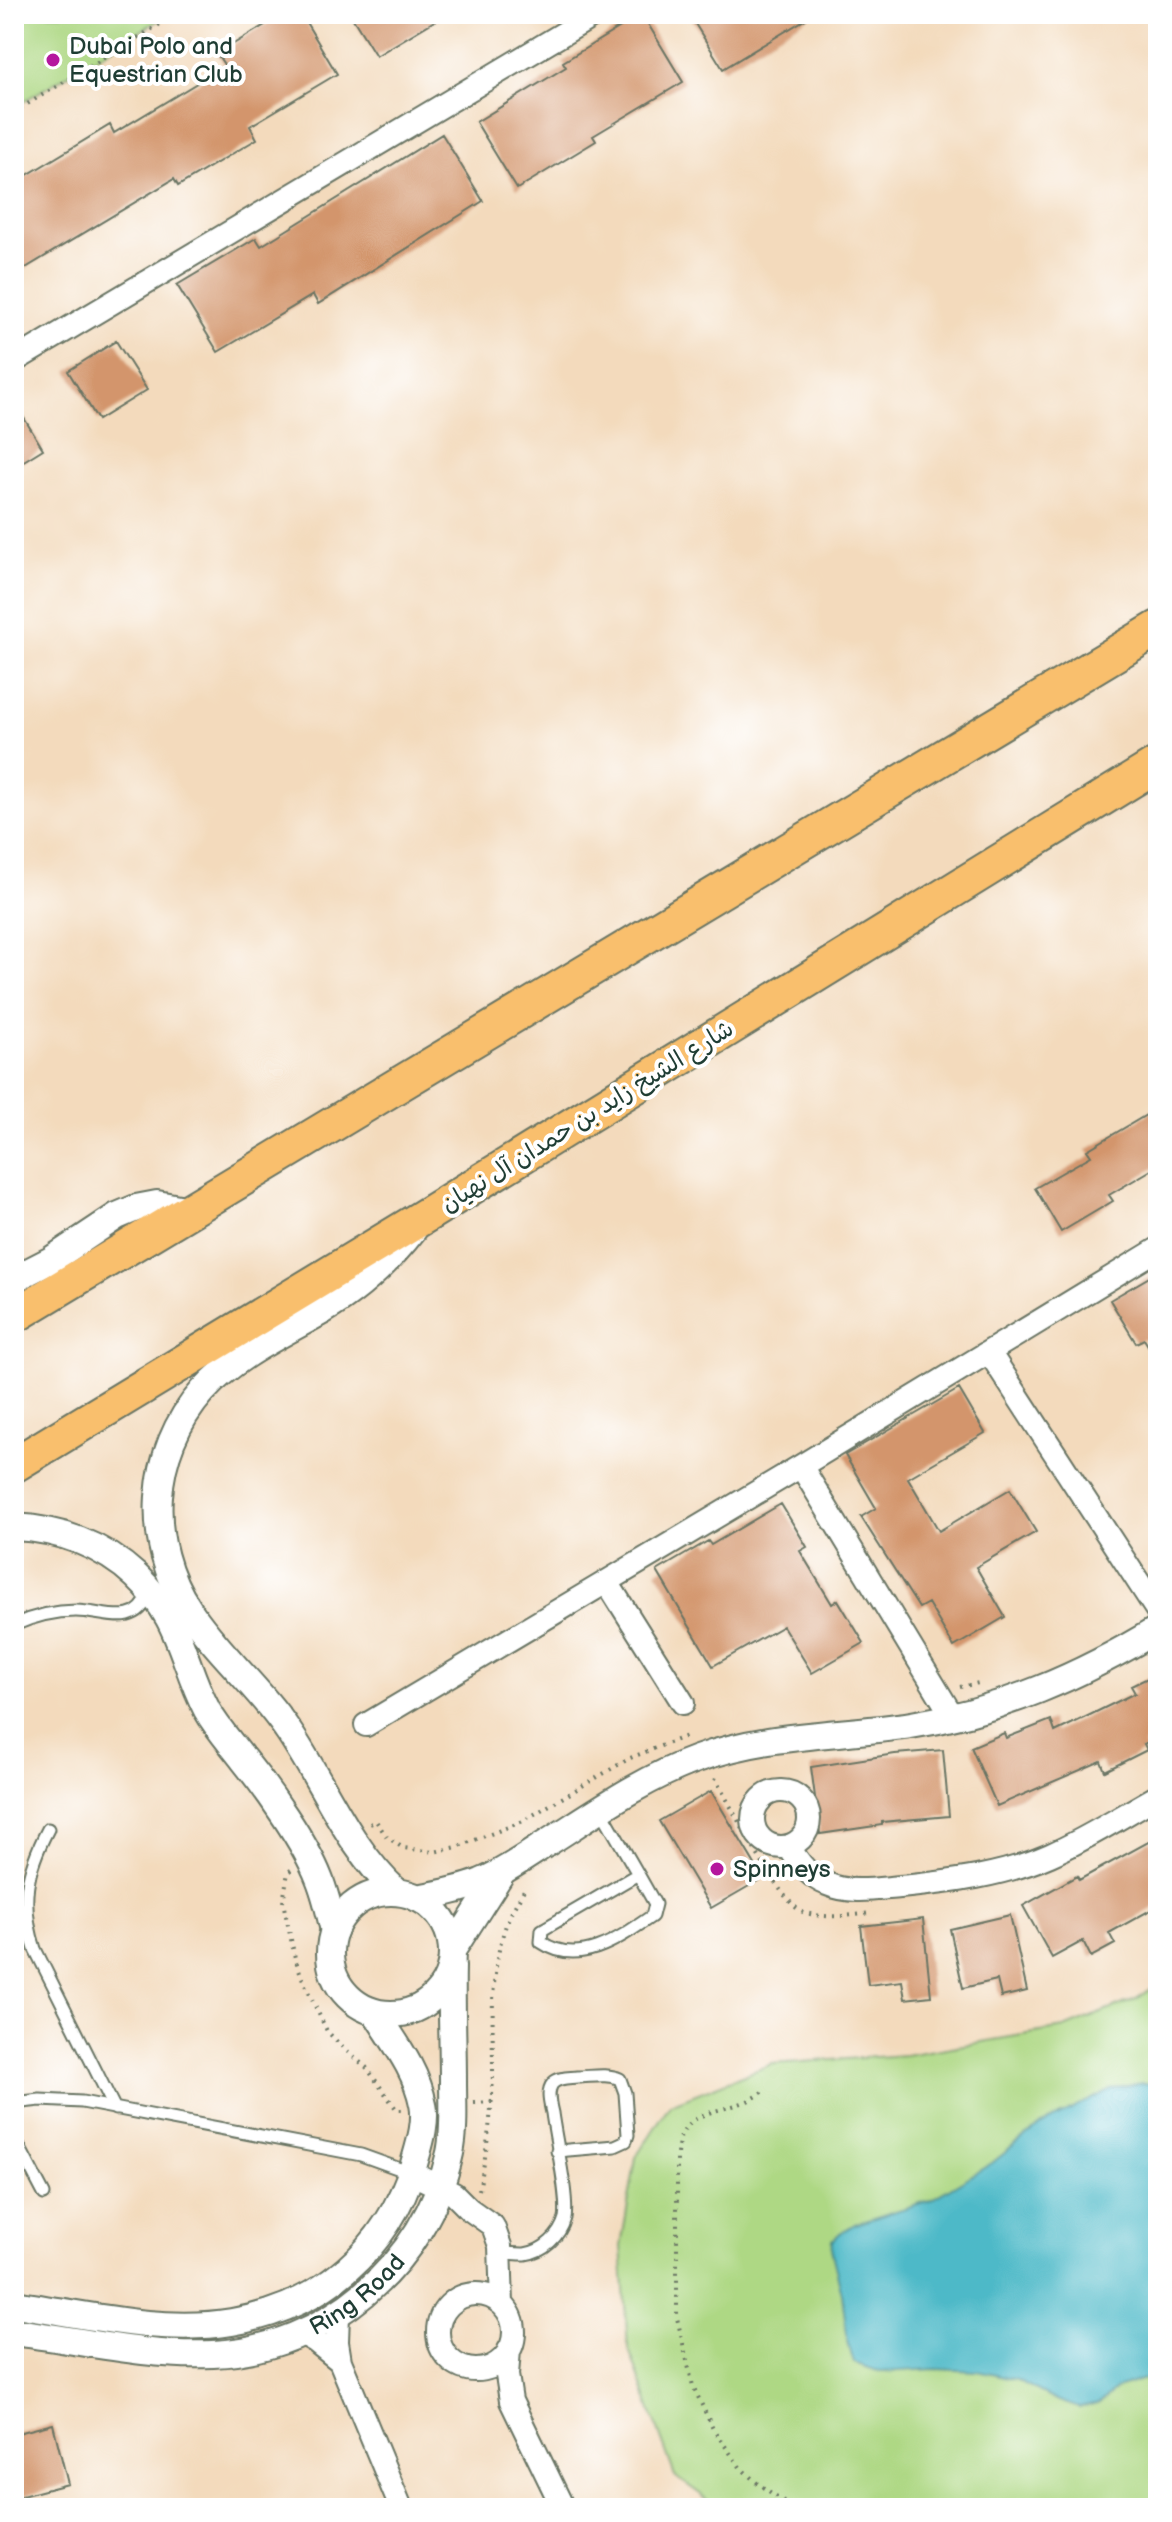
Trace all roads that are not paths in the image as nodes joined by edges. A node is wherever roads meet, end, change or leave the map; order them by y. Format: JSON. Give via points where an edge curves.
{"nodes":[{"id":1,"x":596,"y":14,"type":"edge"},
{"id":2,"x":14,"y":361,"type":"edge"},
{"id":3,"x":1158,"y":628,"type":"edge"},
{"id":4,"x":1158,"y":764,"type":"edge"},
{"id":5,"x":190,"y":1210,"type":"junction"},
{"id":6,"x":423,"y":1217,"type":"junction"},
{"id":7,"x":1158,"y":1249,"type":"edge"},
{"id":8,"x":14,"y":1279,"type":"edge"},
{"id":9,"x":14,"y":1316,"type":"edge"},
{"id":10,"x":989,"y":1352,"type":"junction"},
{"id":11,"x":14,"y":1465,"type":"edge"},
{"id":12,"x":801,"y":1466,"type":"junction"},
{"id":13,"x":14,"y":1527,"type":"edge"},
{"id":14,"x":607,"y":1582,"type":"junction"},
{"id":15,"x":150,"y":1590,"type":"junction"},
{"id":16,"x":1158,"y":1612,"type":"edge"},
{"id":17,"x":14,"y":1625,"type":"edge"},
{"id":18,"x":1158,"y":1629,"type":"edge"},
{"id":19,"x":683,"y":1703,"type":"dead end"},
{"id":20,"x":953,"y":1717,"type":"junction"},
{"id":21,"x":366,"y":1725,"type":"dead end"},
{"id":22,"x":1158,"y":1796,"type":"edge"},
{"id":23,"x":332,"y":1807,"type":"junction"},
{"id":24,"x":601,"y":1809,"type":"junction"},
{"id":25,"x":48,"y":1829,"type":"dead end"},
{"id":26,"x":293,"y":1831,"type":"junction"},
{"id":27,"x":789,"y":1846,"type":"dead end"},
{"id":28,"x":502,"y":1872,"type":"junction"},
{"id":29,"x":638,"y":1874,"type":"junction"},
{"id":30,"x":407,"y":1895,"type":"junction"},
{"id":31,"x":334,"y":1931,"type":"junction"},
{"id":32,"x":452,"y":1957,"type":"junction"},
{"id":33,"x":376,"y":2013,"type":"junction"},
{"id":34,"x":14,"y":2103,"type":"edge"},
{"id":35,"x":115,"y":2109,"type":"junction"},
{"id":36,"x":14,"y":2137,"type":"edge"},
{"id":37,"x":557,"y":2151,"type":"junction"},
{"id":38,"x":408,"y":2182,"type":"junction"},
{"id":39,"x":44,"y":2194,"type":"dead end"},
{"id":40,"x":436,"y":2195,"type":"junction"},
{"id":41,"x":500,"y":2256,"type":"junction"},
{"id":42,"x":479,"y":2294,"type":"junction"},
{"id":43,"x":14,"y":2304,"type":"edge"},
{"id":44,"x":502,"y":2304,"type":"junction"},
{"id":45,"x":281,"y":2310,"type":"junction"},
{"id":46,"x":338,"y":2314,"type":"junction"},
{"id":47,"x":14,"y":2332,"type":"edge"},
{"id":48,"x":298,"y":2335,"type":"junction"},
{"id":49,"x":509,"y":2350,"type":"junction"},
{"id":50,"x":340,"y":2361,"type":"junction"},
{"id":51,"x":473,"y":2370,"type":"junction"},
{"id":52,"x":511,"y":2401,"type":"junction"},
{"id":53,"x":392,"y":2502,"type":"edge"},
{"id":54,"x":563,"y":2508,"type":"edge"}],
"edges":[{"from":1,"to":2,"type":"street"},
{"from":3,"to":5,"type":"main road"},
{"from":4,"to":6,"type":"main road","name":"شارع الشيخ زايد بن حمدان آل نهيان"},
{"from":5,"to":8,"type":"street","via":[[157,1204],[136,1208]]},
{"from":5,"to":9,"type":"main road"},
{"from":6,"to":11,"type":"main road","name":"شارع الشيخ زايد بن حمدان آل نهيان"},
{"from":6,"to":23,"type":"street","via":[[389,1258],[349,1293],[215,1378],[181,1421],[161,1480],[159,1529],[178,1592],[289,1732]]},
{"from":7,"to":10,"type":"street"},
{"from":10,"to":12,"type":"street"},
{"from":10,"to":16,"type":"street"},
{"from":12,"to":14,"type":"street"},
{"from":12,"to":20,"type":"street"},
{"from":13,"to":15,"type":"street","via":[[90,1544]]},
{"from":14,"to":19,"type":"street"},
{"from":14,"to":21,"type":"street"},
{"from":15,"to":17,"type":"lane","via":[[132,1614],[61,1611]]},
{"from":15,"to":26,"type":"street","via":[[176,1629],[208,1711]]},
{"from":18,"to":20,"type":"street","via":[[1049,1687]]},
{"from":20,"to":24,"type":"street","via":[[738,1746],[656,1777]]},
{"from":22,"to":27,"type":"street","via":[[1050,1855],[972,1879],[844,1889],[811,1875]]},
{"from":23,"to":26,"type":"street"},
{"from":23,"to":30,"type":"street","via":[[372,1867]]},
{"from":24,"to":28,"type":"street"},
{"from":24,"to":29,"type":"lane"},
{"from":25,"to":35,"type":"lane","via":[[29,1875],[30,1935]]},
{"from":26,"to":31,"type":"street","via":[[324,1891]]},
{"from":28,"to":30,"type":"street","via":[[461,1889]]},
{"from":28,"to":32,"type":"street"},
{"from":29,"to":29,"type":"lane","via":[[542,1930],[541,1942],[558,1950],[596,1949],[652,1916],[655,1904]]},
{"from":30,"to":31,"type":"street","via":[[378,1894],[359,1901]]},
{"from":30,"to":32,"type":"street","via":[[442,1918]]},
{"from":31,"to":33,"type":"street","via":[[329,1951],[337,1981],[357,2004]]},
{"from":32,"to":33,"type":"street","via":[[441,1988],[424,2006],[392,2015]]},
{"from":32,"to":40,"type":"street","name":"Ring Road","via":[[453,2130]]},
{"from":33,"to":38,"type":"street","name":"Ring Road","via":[[407,2060],[424,2108],[421,2141]]},
{"from":34,"to":35,"type":"lane","via":[[61,2100]]},
{"from":35,"to":38,"type":"lane","via":[[361,2155]]},
{"from":36,"to":39,"type":"lane"},
{"from":37,"to":37,"type":"lane","via":[[549,2092],[553,2084],[569,2078],[620,2079],[626,2141]]},
{"from":37,"to":41,"type":"lane","via":[[566,2209],[561,2228],[549,2244],[527,2254]]},
{"from":38,"to":40,"type":"street"},
{"from":38,"to":45,"type":"street","name":"Ring Road","via":[[387,2225],[358,2260],[322,2289]]},
{"from":40,"to":41,"type":"street","via":[[450,2209],[469,2209],[493,2226]]},
{"from":40,"to":46,"type":"street","name":"Ring Road","via":[[398,2260],[374,2287]]},
{"from":41,"to":42,"type":"street"},
{"from":41,"to":44,"type":"street"},
{"from":42,"to":44,"type":"street"},
{"from":42,"to":51,"type":"street","via":[[449,2305],[438,2334],[453,2362]]},
{"from":43,"to":45,"type":"street","name":"Ring Road","via":[[179,2325],[231,2322]]},
{"from":44,"to":49,"type":"street","via":[[513,2326]]},
{"from":45,"to":48,"type":"street"},
{"from":46,"to":48,"type":"street","name":"Ring Road"},
{"from":46,"to":50,"type":"street"},
{"from":47,"to":48,"type":"street","name":"Ring Road","via":[[199,2354],[260,2347]]},
{"from":48,"to":50,"type":"street"},
{"from":49,"to":51,"type":"street","via":[[490,2367]]},
{"from":49,"to":52,"type":"street"},
{"from":50,"to":53,"type":"street"},
{"from":51,"to":52,"type":"street"},
{"from":52,"to":54,"type":"street"}]}
